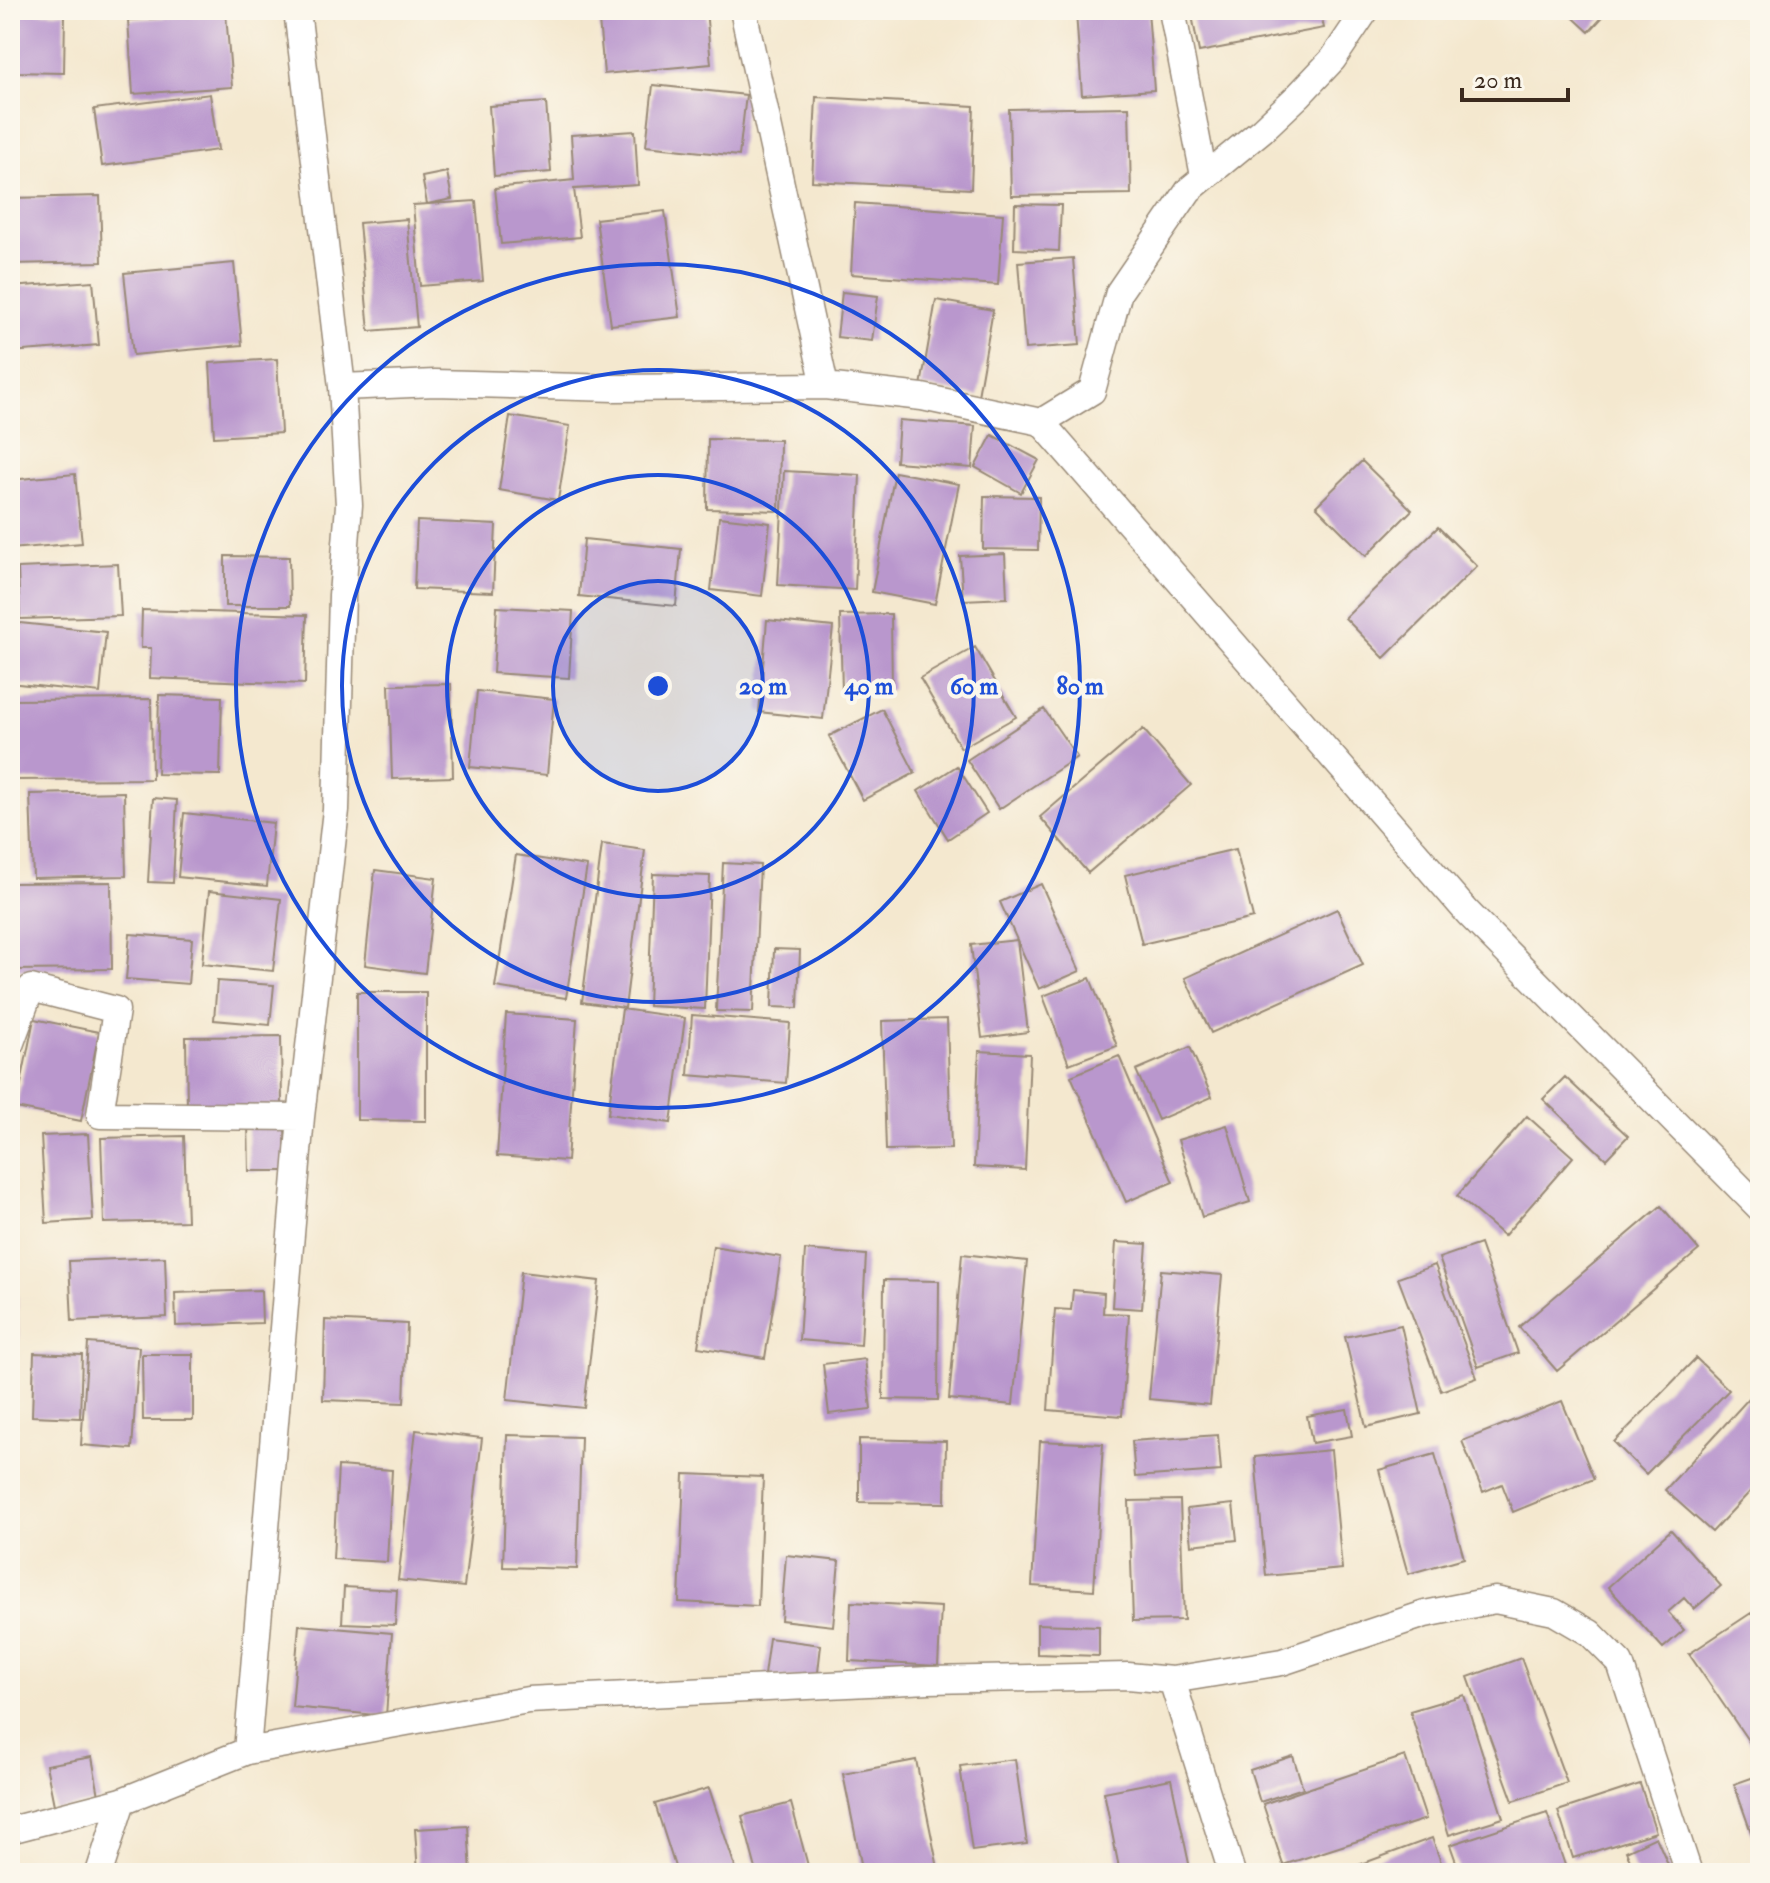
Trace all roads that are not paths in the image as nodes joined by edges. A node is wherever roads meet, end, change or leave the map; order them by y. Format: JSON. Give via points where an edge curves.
{"nodes":[{"id":1,"x":297,"y":10,"type":"edge"},
{"id":2,"x":743,"y":10,"type":"edge"},
{"id":3,"x":1172,"y":10,"type":"edge"},
{"id":4,"x":1366,"y":10,"type":"edge"},
{"id":5,"x":1204,"y":176,"type":"junction"},
{"id":6,"x":825,"y":386,"type":"junction"},
{"id":7,"x":342,"y":387,"type":"junction"},
{"id":8,"x":1041,"y":422,"type":"junction"},
{"id":9,"x":10,"y":1045,"type":"edge"},
{"id":10,"x":301,"y":1117,"type":"junction"},
{"id":11,"x":1760,"y":1208,"type":"edge"},
{"id":12,"x":1172,"y":1680,"type":"junction"},
{"id":13,"x":247,"y":1751,"type":"junction"},
{"id":14,"x":122,"y":1801,"type":"junction"},
{"id":15,"x":10,"y":1830,"type":"edge"},
{"id":16,"x":99,"y":1873,"type":"edge"},
{"id":17,"x":1232,"y":1873,"type":"edge"},
{"id":18,"x":1689,"y":1873,"type":"edge"}],
"edges":[{"from":1,"to":7,"type":"street"},
{"from":2,"to":6,"type":"street"},
{"from":3,"to":5,"type":"street"},
{"from":4,"to":5,"type":"street","via":[[1333,59],[1299,95]]},
{"from":5,"to":8,"type":"street","via":[[1119,292],[1092,391]]},
{"from":6,"to":7,"type":"street"},
{"from":6,"to":8,"type":"street","via":[[922,397]]},
{"from":7,"to":10,"type":"street","via":[[349,505],[336,810]]},
{"from":8,"to":11,"type":"street","via":[[1468,913]]},
{"from":9,"to":10,"type":"street","via":[[31,988],[116,1010],[100,1115]]},
{"from":10,"to":13,"type":"street"},
{"from":12,"to":13,"type":"street","via":[[929,1680],[528,1700]]},
{"from":12,"to":17,"type":"street"},
{"from":12,"to":18,"type":"street","via":[[1282,1662],[1425,1614],[1495,1600],[1554,1612],[1590,1633],[1620,1663]]},
{"from":13,"to":14,"type":"street"},
{"from":14,"to":15,"type":"street"},
{"from":14,"to":16,"type":"street"}]}
